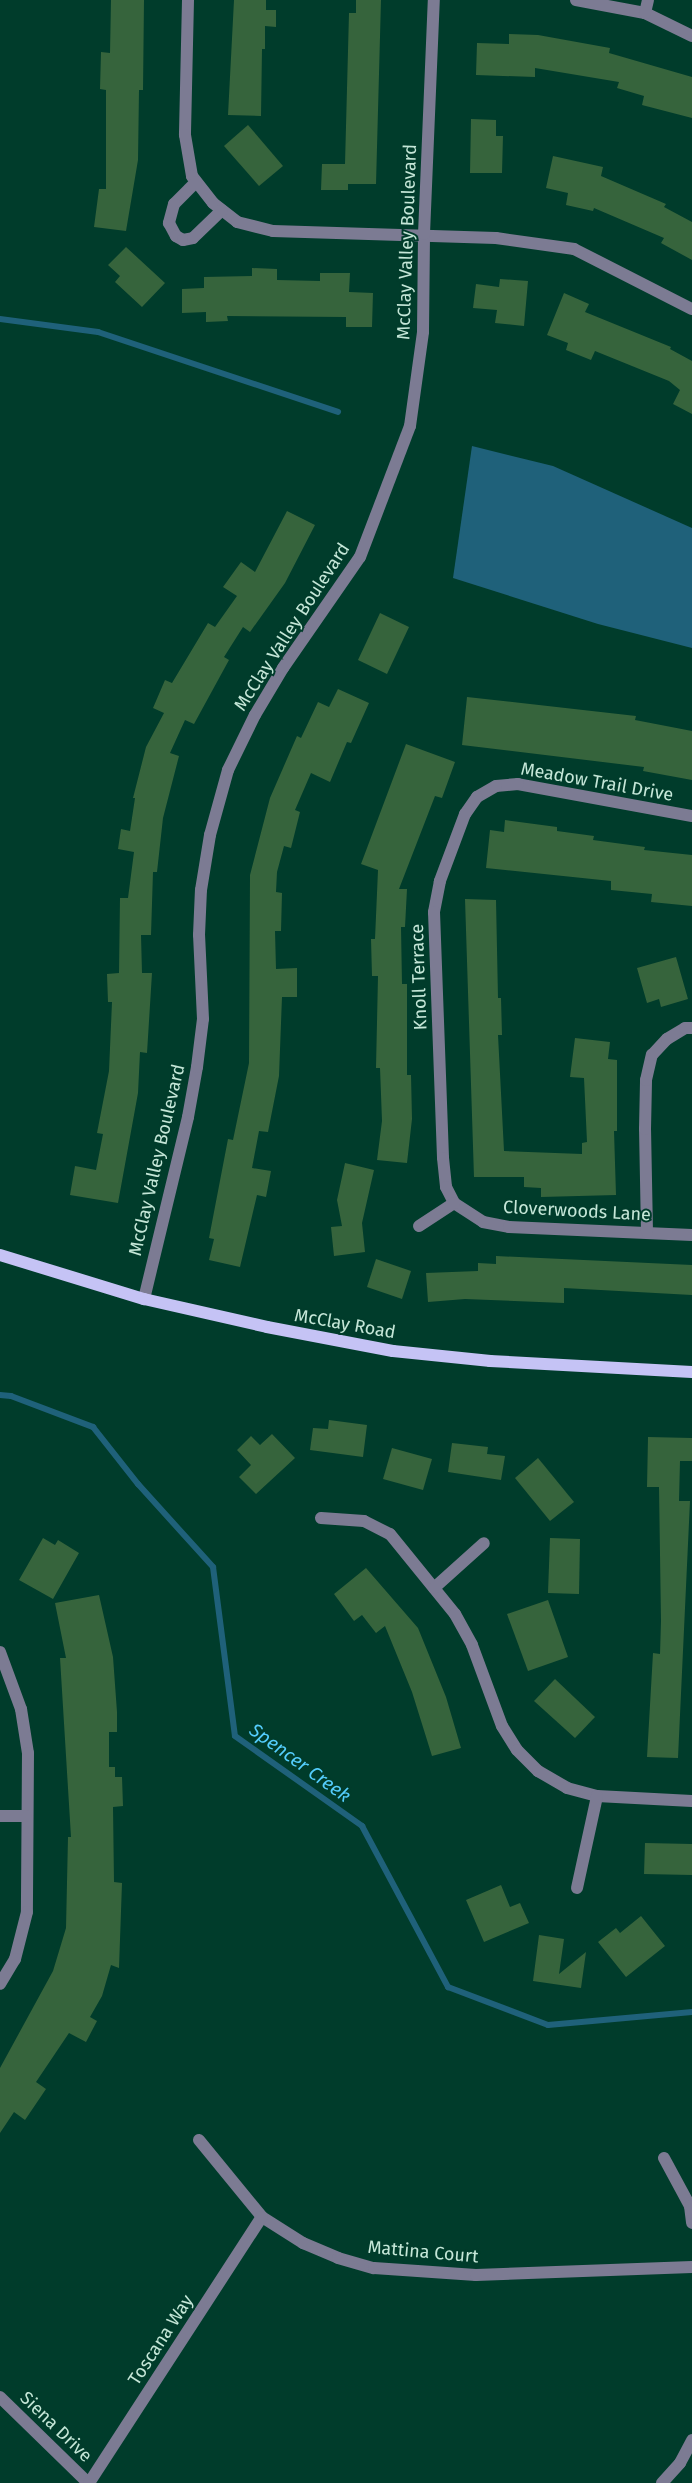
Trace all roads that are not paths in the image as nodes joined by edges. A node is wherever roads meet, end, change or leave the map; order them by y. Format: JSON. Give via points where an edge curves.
{"nodes":[{"id":1,"x":188,"y":0,"type":"edge"},
{"id":2,"x":434,"y":0,"type":"edge"},
{"id":3,"x":576,"y":0,"type":"edge"},
{"id":4,"x":648,"y":0,"type":"edge"},
{"id":5,"x":645,"y":13,"type":"junction"},
{"id":6,"x":692,"y":36,"type":"edge"},
{"id":7,"x":196,"y":182,"type":"junction"},
{"id":8,"x":222,"y":210,"type":"junction"},
{"id":9,"x":424,"y":234,"type":"junction"},
{"id":10,"x":692,"y":309,"type":"edge"},
{"id":11,"x":496,"y":786,"type":"joint"},
{"id":12,"x":692,"y":816,"type":"edge"},
{"id":13,"x":692,"y":1028,"type":"edge"},
{"id":14,"x":454,"y":1203,"type":"junction"},
{"id":15,"x":419,"y":1226,"type":"dead end"},
{"id":16,"x":647,"y":1232,"type":"junction"},
{"id":17,"x":692,"y":1235,"type":"edge"},
{"id":18,"x":0,"y":1255,"type":"edge"},
{"id":19,"x":144,"y":1299,"type":"junction"},
{"id":20,"x":692,"y":1372,"type":"edge"},
{"id":21,"x":321,"y":1518,"type":"dead end"},
{"id":22,"x":484,"y":1543,"type":"dead end"},
{"id":23,"x":434,"y":1588,"type":"junction"},
{"id":24,"x":0,"y":1652,"type":"edge"},
{"id":25,"x":597,"y":1796,"type":"junction"},
{"id":26,"x":692,"y":1801,"type":"edge"},
{"id":27,"x":0,"y":1816,"type":"edge"},
{"id":28,"x":26,"y":1816,"type":"junction"},
{"id":29,"x":577,"y":1888,"type":"dead end"},
{"id":30,"x":0,"y":1984,"type":"edge"},
{"id":31,"x":199,"y":2140,"type":"dead end"},
{"id":32,"x":664,"y":2158,"type":"dead end"},
{"id":33,"x":262,"y":2217,"type":"junction"},
{"id":34,"x":692,"y":2223,"type":"edge"},
{"id":35,"x":692,"y":2267,"type":"edge"},
{"id":36,"x":0,"y":2397,"type":"edge"},
{"id":37,"x":692,"y":2440,"type":"edge"},
{"id":38,"x":89,"y":2483,"type":"edge"},
{"id":39,"x":662,"y":2483,"type":"edge"}],
"edges":[{"from":1,"to":7,"type":"street","via":[[185,134]]},
{"from":2,"to":9,"type":"street","name":"McClay Valley Boulevard"},
{"from":3,"to":5,"type":"street"},
{"from":4,"to":5,"type":"street"},
{"from":5,"to":6,"type":"street"},
{"from":7,"to":8,"type":"street"},
{"from":7,"to":8,"type":"street","via":[[174,204],[169,223],[176,236],[183,240],[193,238]]},
{"from":8,"to":9,"type":"street","via":[[237,222],[273,231]]},
{"from":9,"to":10,"type":"street","via":[[496,238],[574,249]]},
{"from":9,"to":19,"type":"street","name":"McClay Valley Boulevard","via":[[423,332],[410,426],[381,509],[360,557],[255,715],[228,770],[210,835],[201,890],[199,935],[203,1019],[197,1067]]},
{"from":11,"to":12,"type":"street","name":"Meadow Trail Drive","via":[[526,785]]},
{"from":11,"to":14,"type":"street","name":"Knoll Terrace","via":[[477,798],[465,814],[440,881],[434,912],[446,1187]]},
{"from":13,"to":16,"type":"street","via":[[685,1028],[667,1039],[652,1055],[648,1072],[644,1129]]},
{"from":14,"to":15,"type":"street"},
{"from":14,"to":16,"type":"street","name":"Cloverwoods Lane","via":[[483,1222],[509,1227]]},
{"from":16,"to":17,"type":"street","name":"Cloverwoods Lane"},
{"from":18,"to":19,"type":"main road","name":"McClay Road"},
{"from":19,"to":20,"type":"main road","name":"McClay Road","via":[[393,1351],[490,1361]]},
{"from":21,"to":23,"type":"street","via":[[364,1520],[390,1534]]},
{"from":22,"to":23,"type":"street"},
{"from":23,"to":25,"type":"street","via":[[455,1614],[472,1645],[502,1726],[517,1750],[538,1771],[567,1788]]},
{"from":24,"to":28,"type":"street","via":[[25,1730],[28,1753]]},
{"from":25,"to":26,"type":"street"},
{"from":25,"to":29,"type":"street"},
{"from":27,"to":28,"type":"street"},
{"from":28,"to":30,"type":"street","via":[[27,1912],[15,1959]]},
{"from":31,"to":33,"type":"street","name":"Mattina Court"},
{"from":32,"to":34,"type":"street","via":[[690,2206]]},
{"from":33,"to":35,"type":"street","name":"Mattina Court","via":[[303,2243],[338,2258],[374,2268],[476,2275]]},
{"from":33,"to":38,"type":"street","name":"Toscana Way"},
{"from":36,"to":38,"type":"street","name":"Siena Drive"},
{"from":37,"to":39,"type":"street","via":[[680,2463]]}]}
